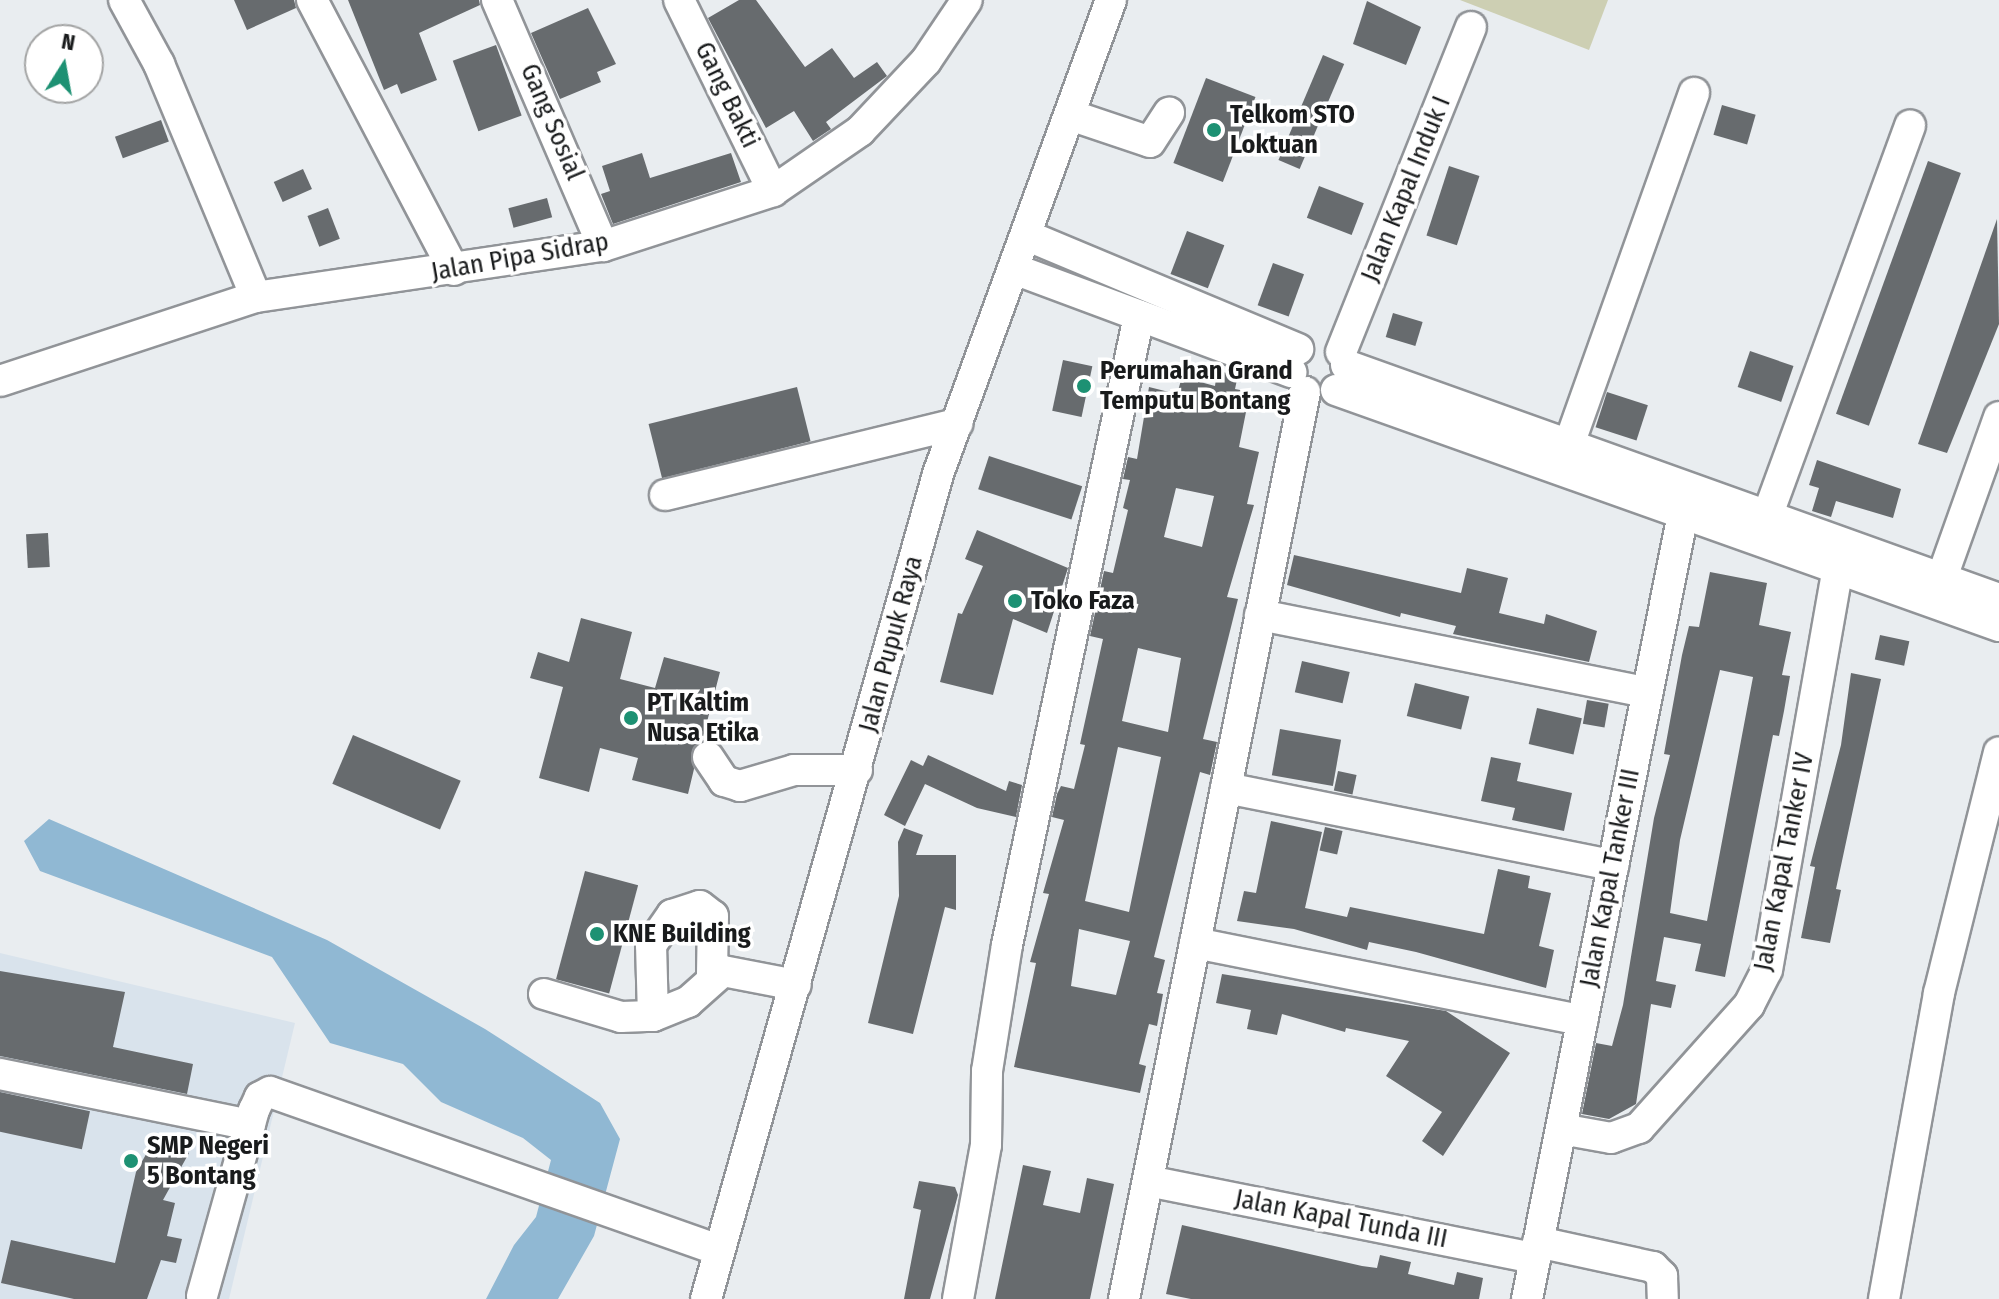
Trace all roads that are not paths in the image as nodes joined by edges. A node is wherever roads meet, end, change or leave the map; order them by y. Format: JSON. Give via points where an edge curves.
{"nodes":[{"id":1,"x":124,"y":0,"type":"edge"},
{"id":2,"x":312,"y":0,"type":"edge"},
{"id":3,"x":497,"y":0,"type":"edge"},
{"id":4,"x":679,"y":0,"type":"edge"},
{"id":5,"x":967,"y":0,"type":"edge"},
{"id":6,"x":1111,"y":0,"type":"edge"},
{"id":7,"x":1471,"y":27,"type":"dead end"},
{"id":8,"x":1694,"y":93,"type":"dead end"},
{"id":9,"x":1169,"y":113,"type":"dead end"},
{"id":10,"x":1070,"y":115,"type":"junction"},
{"id":11,"x":1910,"y":125,"type":"dead end"},
{"id":12,"x":773,"y":191,"type":"junction"},
{"id":13,"x":1028,"y":236,"type":"junction"},
{"id":14,"x":603,"y":246,"type":"junction"},
{"id":15,"x":1014,"y":269,"type":"junction"},
{"id":16,"x":454,"y":270,"type":"junction"},
{"id":17,"x":256,"y":297,"type":"junction"},
{"id":18,"x":1139,"y":316,"type":"junction"},
{"id":19,"x":1341,"y":369,"type":"junction"},
{"id":20,"x":1298,"y":371,"type":"junction"},
{"id":21,"x":0,"y":381,"type":"edge"},
{"id":22,"x":1999,"y":417,"type":"edge"},
{"id":23,"x":957,"y":424,"type":"junction"},
{"id":24,"x":1564,"y":458,"type":"junction"},
{"id":25,"x":665,"y":495,"type":"dead end"},
{"id":26,"x":1683,"y":514,"type":"junction"},
{"id":27,"x":1763,"y":529,"type":"junction"},
{"id":28,"x":1838,"y":569,"type":"junction"},
{"id":29,"x":1937,"y":591,"type":"junction"},
{"id":30,"x":1999,"y":599,"type":"edge"},
{"id":31,"x":1260,"y":615,"type":"junction"},
{"id":32,"x":1999,"y":626,"type":"edge"},
{"id":33,"x":1647,"y":692,"type":"junction"},
{"id":34,"x":1999,"y":752,"type":"edge"},
{"id":35,"x":708,"y":757,"type":"dead end"},
{"id":36,"x":857,"y":770,"type":"junction"},
{"id":37,"x":1226,"y":788,"type":"junction"},
{"id":38,"x":1613,"y":865,"type":"junction"},
{"id":39,"x":1195,"y":943,"type":"junction"},
{"id":40,"x":712,"y":976,"type":"junction"},
{"id":41,"x":796,"y":985,"type":"junction"},
{"id":42,"x":544,"y":994,"type":"dead end"},
{"id":43,"x":653,"y":1016,"type":"junction"},
{"id":44,"x":1582,"y":1020,"type":"junction"},
{"id":45,"x":0,"y":1074,"type":"edge"},
{"id":46,"x":250,"y":1125,"type":"junction"},
{"id":47,"x":1561,"y":1129,"type":"junction"},
{"id":48,"x":1148,"y":1181,"type":"junction"},
{"id":49,"x":719,"y":1250,"type":"junction"},
{"id":50,"x":1537,"y":1250,"type":"junction"},
{"id":51,"x":202,"y":1296,"type":"dead end"},
{"id":52,"x":706,"y":1299,"type":"edge"},
{"id":53,"x":958,"y":1299,"type":"edge"},
{"id":54,"x":1124,"y":1299,"type":"edge"},
{"id":55,"x":1527,"y":1299,"type":"edge"},
{"id":56,"x":1663,"y":1299,"type":"edge"},
{"id":57,"x":1884,"y":1299,"type":"edge"}],
"edges":[{"from":1,"to":17,"type":"street","via":[[159,64]]},
{"from":2,"to":16,"type":"street"},
{"from":3,"to":14,"type":"street","name":"Gang Sosial"},
{"from":4,"to":12,"type":"street","name":"Gang Bakti"},
{"from":5,"to":12,"type":"street","name":"Jalan Pipa Sidrap","via":[[926,61],[860,131]]},
{"from":6,"to":10,"type":"street","name":"Jalan Pupuk Raya"},
{"from":7,"to":19,"type":"street","name":"Jalan Kapal Induk I"},
{"from":8,"to":24,"type":"street"},
{"from":9,"to":10,"type":"street","via":[[1150,142]]},
{"from":10,"to":13,"type":"street","name":"Jalan Pupuk Raya"},
{"from":11,"to":27,"type":"street"},
{"from":12,"to":14,"type":"street","name":"Jalan Pipa Sidrap"},
{"from":13,"to":15,"type":"street","name":"Jalan Pupuk Raya"},
{"from":13,"to":20,"type":"street"},
{"from":14,"to":16,"type":"street","name":"Jalan Pipa Sidrap"},
{"from":15,"to":18,"type":"street"},
{"from":15,"to":23,"type":"street","name":"Jalan Pupuk Raya"},
{"from":16,"to":17,"type":"street","name":"Jalan Pipa Sidrap"},
{"from":17,"to":21,"type":"street","name":"Jalan Pipa Sidrap"},
{"from":18,"to":20,"type":"street"},
{"from":18,"to":53,"type":"street","via":[[1007,945],[987,1071],[986,1145]]},
{"from":19,"to":20,"type":"street","via":[[1321,395]]},
{"from":19,"to":20,"type":"street","via":[[1320,340]]},
{"from":19,"to":24,"type":"street"},
{"from":20,"to":31,"type":"street"},
{"from":22,"to":29,"type":"street"},
{"from":23,"to":25,"type":"street"},
{"from":23,"to":36,"type":"street","name":"Jalan Pupuk Raya"},
{"from":24,"to":26,"type":"street"},
{"from":24,"to":27,"type":"street"},
{"from":26,"to":27,"type":"street"},
{"from":26,"to":33,"type":"street","name":"Jalan Kapal Tanker III"},
{"from":27,"to":28,"type":"street"},
{"from":27,"to":29,"type":"street"},
{"from":28,"to":29,"type":"street"},
{"from":28,"to":47,"type":"street","name":"Jalan Kapal Tanker IV","via":[[1767,970],[1749,1005],[1639,1128],[1611,1138]]},
{"from":29,"to":30,"type":"street"},
{"from":29,"to":32,"type":"street"},
{"from":31,"to":33,"type":"street"},
{"from":31,"to":37,"type":"street"},
{"from":33,"to":38,"type":"street","name":"Jalan Kapal Tanker III"},
{"from":34,"to":57,"type":"street","via":[[1939,993]]},
{"from":35,"to":36,"type":"street","via":[[724,781],[740,786],[794,770]]},
{"from":36,"to":41,"type":"street","name":"Jalan Pupuk Raya"},
{"from":37,"to":38,"type":"street"},
{"from":37,"to":39,"type":"street"},
{"from":38,"to":44,"type":"street","name":"Jalan Kapal Tanker III"},
{"from":39,"to":44,"type":"street"},
{"from":39,"to":48,"type":"street"},
{"from":40,"to":41,"type":"street","via":[[734,970]]},
{"from":40,"to":43,"type":"street","via":[[688,1002]]},
{"from":40,"to":43,"type":"street","via":[[713,916],[700,906],[672,915],[651,945]]},
{"from":41,"to":49,"type":"street","name":"Jalan Pupuk Raya"},
{"from":42,"to":43,"type":"street","via":[[621,1017]]},
{"from":44,"to":47,"type":"street","name":"Jalan Kapal Tanker III"},
{"from":45,"to":46,"type":"street"},
{"from":46,"to":49,"type":"street","via":[[260,1097],[270,1092]]},
{"from":46,"to":51,"type":"street"},
{"from":47,"to":50,"type":"street","name":"Jalan Kapal Tanker III"},
{"from":48,"to":50,"type":"street","name":"Jalan Kapal Tunda III"},
{"from":48,"to":54,"type":"street"},
{"from":49,"to":52,"type":"street","name":"Jalan Pupuk Raya"},
{"from":50,"to":55,"type":"street","name":"Jalan Kapal Tanker III"},
{"from":50,"to":56,"type":"street","name":"Jalan Kapal Tunda III","via":[[1653,1267],[1662,1276]]}]}
